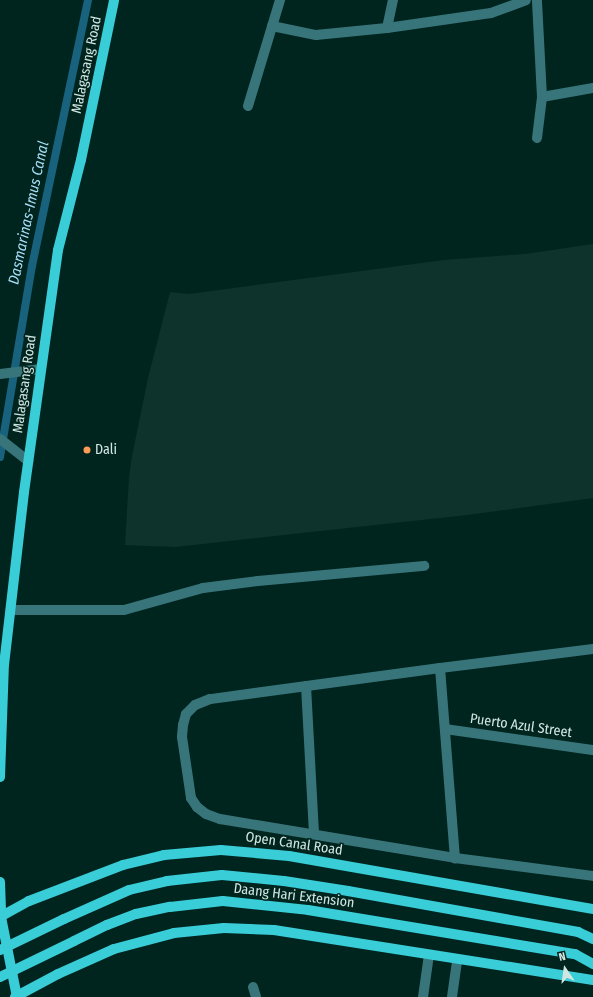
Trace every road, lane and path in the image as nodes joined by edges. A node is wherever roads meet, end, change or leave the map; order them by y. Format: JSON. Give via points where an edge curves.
{"nodes":[{"id":1,"x":114,"y":0,"type":"edge"},
{"id":2,"x":280,"y":0,"type":"edge"},
{"id":3,"x":393,"y":0,"type":"edge"},
{"id":4,"x":526,"y":0,"type":"edge"},
{"id":5,"x":537,"y":0,"type":"edge"},
{"id":6,"x":272,"y":26,"type":"junction"},
{"id":7,"x":387,"y":28,"type":"junction"},
{"id":8,"x":593,"y":88,"type":"edge"},
{"id":9,"x":542,"y":97,"type":"junction"},
{"id":10,"x":248,"y":106,"type":"dead end"},
{"id":11,"x":537,"y":138,"type":"dead end"},
{"id":12,"x":41,"y":369,"type":"junction"},
{"id":13,"x":0,"y":374,"type":"edge"},
{"id":14,"x":0,"y":439,"type":"edge"},
{"id":15,"x":28,"y":461,"type":"junction"},
{"id":16,"x":424,"y":566,"type":"dead end"},
{"id":17,"x":11,"y":610,"type":"junction"},
{"id":18,"x":593,"y":649,"type":"edge"},
{"id":19,"x":440,"y":668,"type":"junction"},
{"id":20,"x":306,"y":686,"type":"junction"},
{"id":21,"x":445,"y":729,"type":"junction"},
{"id":22,"x":593,"y":750,"type":"edge"},
{"id":23,"x":0,"y":777,"type":"edge"},
{"id":24,"x":314,"y":834,"type":"junction"},
{"id":25,"x":455,"y":858,"type":"junction"},
{"id":26,"x":593,"y":876,"type":"edge"},
{"id":27,"x":0,"y":882,"type":"edge"},
{"id":28,"x":593,"y":909,"type":"edge"},
{"id":29,"x":0,"y":917,"type":"edge"},
{"id":30,"x":593,"y":939,"type":"edge"},
{"id":31,"x":0,"y":950,"type":"edge"},
{"id":32,"x":430,"y":956,"type":"junction"},
{"id":33,"x":457,"y":960,"type":"junction"},
{"id":34,"x":593,"y":964,"type":"edge"},
{"id":35,"x":0,"y":977,"type":"edge"},
{"id":36,"x":593,"y":980,"type":"edge"},
{"id":37,"x":253,"y":987,"type":"dead end"},
{"id":38,"x":16,"y":997,"type":"edge"},
{"id":39,"x":256,"y":997,"type":"edge"},
{"id":40,"x":423,"y":997,"type":"edge"},
{"id":41,"x":452,"y":997,"type":"edge"}],
"edges":[{"from":1,"to":12,"type":"main road","name":"Malagasang Road","via":[[81,160],[58,250]]},
{"from":2,"to":6,"type":"street"},
{"from":3,"to":7,"type":"street"},
{"from":4,"to":7,"type":"street","via":[[491,13]]},
{"from":5,"to":9,"type":"street"},
{"from":6,"to":7,"type":"street","via":[[316,35]]},
{"from":6,"to":10,"type":"street"},
{"from":8,"to":9,"type":"street"},
{"from":9,"to":11,"type":"street"},
{"from":12,"to":13,"type":"street"},
{"from":12,"to":15,"type":"main road","name":"Malagasang Road"},
{"from":14,"to":15,"type":"street"},
{"from":15,"to":17,"type":"main road","name":"Malagasang Road"},
{"from":16,"to":17,"type":"street","via":[[203,588],[124,610]]},
{"from":17,"to":23,"type":"main road","name":"Malagasang Road","via":[[4,665]]},
{"from":18,"to":19,"type":"street"},
{"from":19,"to":20,"type":"street"},
{"from":19,"to":21,"type":"street"},
{"from":20,"to":24,"type":"street"},
{"from":20,"to":24,"type":"street","via":[[210,699],[196,705],[186,714],[182,737],[188,786],[197,808],[220,819]]},
{"from":21,"to":22,"type":"street","name":"Puerto Azul Street"},
{"from":21,"to":25,"type":"street"},
{"from":24,"to":25,"type":"street"},
{"from":25,"to":26,"type":"street"},
{"from":27,"to":29,"type":"main road"},
{"from":28,"to":29,"type":"main road","name":"Open Canal Road","via":[[288,856],[222,850],[164,855],[123,865],[29,901]]},
{"from":29,"to":38,"type":"main road"},
{"from":30,"to":31,"type":"main road","name":"Daang Hari Extension","bridge":true,"via":[[578,932],[348,891],[222,875],[167,881],[129,890]]},
{"from":32,"to":33,"type":"main road"},
{"from":32,"to":38,"type":"main road","via":[[274,930],[201,929],[114,949],[58,974]]},
{"from":32,"to":40,"type":"street"},
{"from":33,"to":36,"type":"main road"},
{"from":33,"to":41,"type":"street"},
{"from":34,"to":35,"type":"main road","name":"Daang Hari Extension","bridge":true,"via":[[575,954],[308,910],[223,901],[136,914],[107,925]]},
{"from":37,"to":39,"type":"street"}]}
